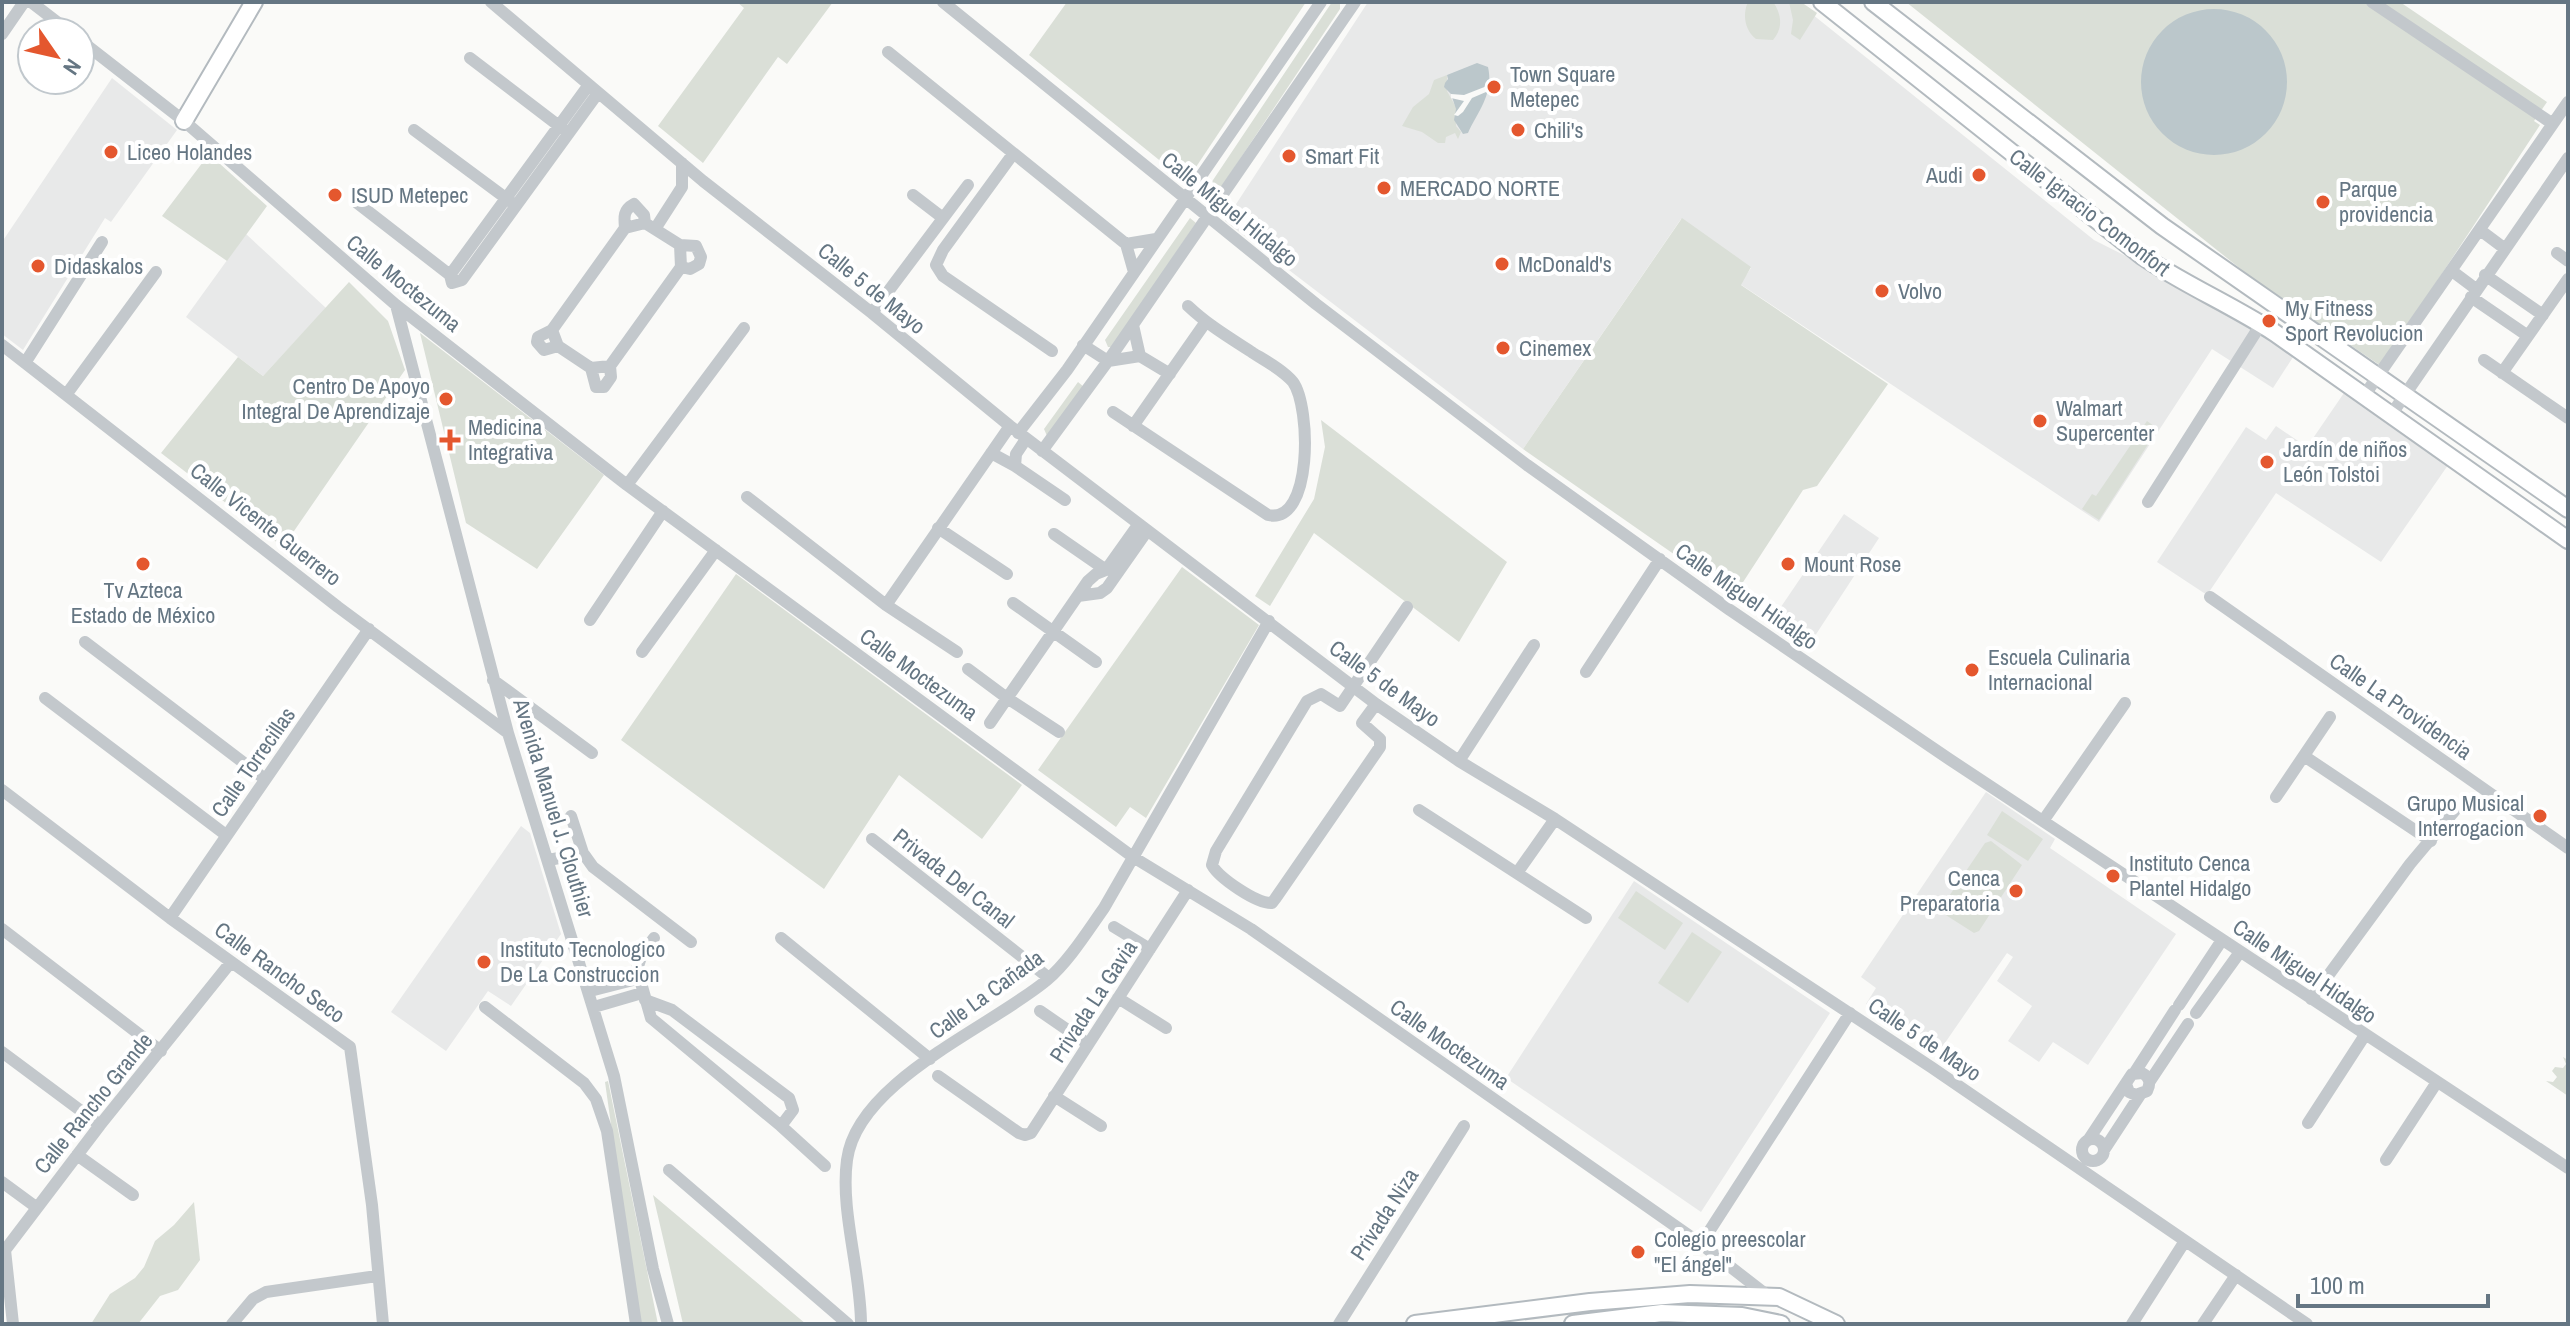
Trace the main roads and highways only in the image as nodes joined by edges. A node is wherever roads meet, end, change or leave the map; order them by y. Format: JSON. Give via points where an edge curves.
{"nodes":[{"id":1,"x":254,"y":2,"type":"edge"},
{"id":2,"x":1822,"y":2,"type":"edge"},
{"id":3,"x":1873,"y":2,"type":"edge"},
{"id":4,"x":184,"y":121,"type":"road end"},
{"id":5,"x":2568,"y":509,"type":"edge"},
{"id":6,"x":2568,"y":540,"type":"edge"},
{"id":7,"x":1415,"y":1324,"type":"edge"},
{"id":8,"x":1573,"y":1324,"type":"edge"},
{"id":9,"x":1781,"y":1324,"type":"edge"},
{"id":10,"x":1836,"y":1324,"type":"edge"}],
"edges":[{"from":1,"to":4,"type":"main road"},
{"from":2,"to":6,"type":"main road","name":"Calle Ignacio Comonfort","via":[[2142,256],[2261,324]]},
{"from":3,"to":5,"type":"main road","name":"Calle Ignacio Comonfort","via":[[2162,226]]},
{"from":7,"to":10,"type":"main road","via":[[1665,1295],[1779,1297]]},
{"from":8,"to":9,"type":"main road","via":[[1662,1313],[1742,1316]]}]}
